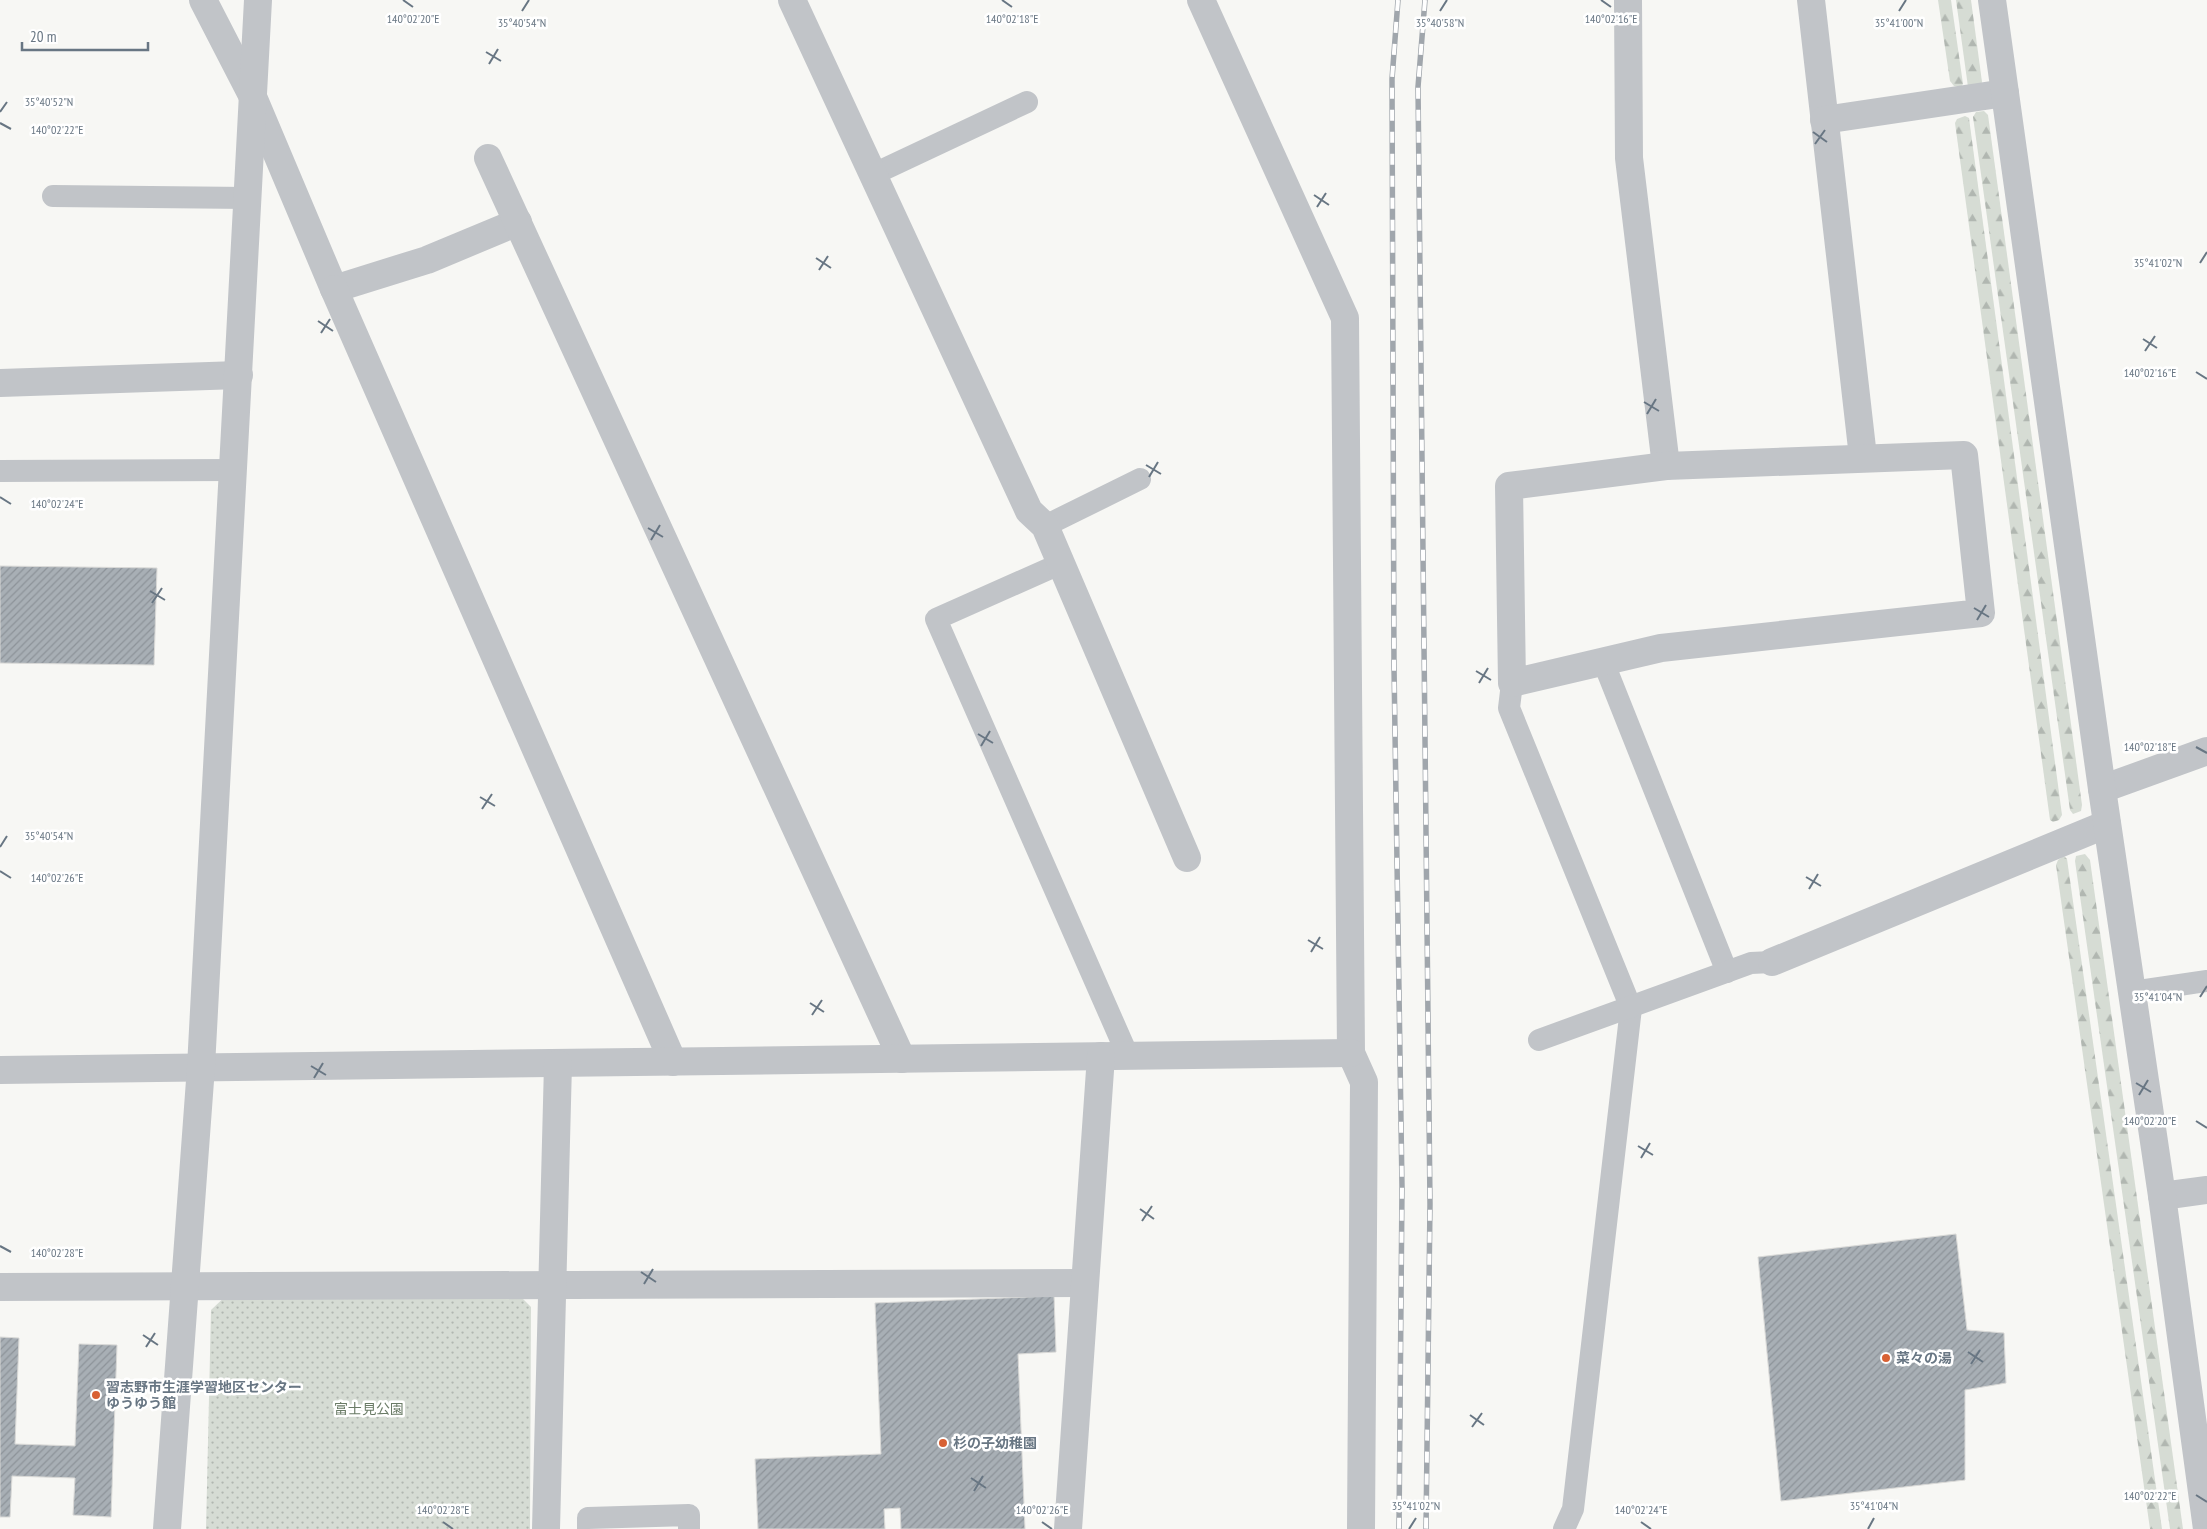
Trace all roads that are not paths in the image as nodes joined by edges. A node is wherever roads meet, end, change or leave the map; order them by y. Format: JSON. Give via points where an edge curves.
{"nodes":[{"id":1,"x":203,"y":0,"type":"edge"},
{"id":2,"x":258,"y":0,"type":"edge"},
{"id":3,"x":792,"y":0,"type":"edge"},
{"id":4,"x":1201,"y":0,"type":"edge"},
{"id":5,"x":1628,"y":0,"type":"edge"},
{"id":6,"x":1811,"y":0,"type":"edge"},
{"id":7,"x":1992,"y":0,"type":"edge"},
{"id":8,"x":2005,"y":93,"type":"junction"},
{"id":9,"x":253,"y":97,"type":"junction"},
{"id":10,"x":1027,"y":102,"type":"dead end"},
{"id":11,"x":1824,"y":120,"type":"junction"},
{"id":12,"x":488,"y":158,"type":"dead end"},
{"id":13,"x":874,"y":174,"type":"junction"},
{"id":14,"x":53,"y":196,"type":"dead end"},
{"id":15,"x":248,"y":198,"type":"junction"},
{"id":16,"x":518,"y":222,"type":"junction"},
{"id":17,"x":334,"y":289,"type":"junction"},
{"id":18,"x":239,"y":375,"type":"junction"},
{"id":19,"x":0,"y":383,"type":"edge"},
{"id":20,"x":1863,"y":457,"type":"junction"},
{"id":21,"x":1666,"y":466,"type":"junction"},
{"id":22,"x":232,"y":470,"type":"junction"},
{"id":23,"x":0,"y":471,"type":"edge"},
{"id":24,"x":1140,"y":479,"type":"dead end"},
{"id":25,"x":1045,"y":526,"type":"junction"},
{"id":26,"x":1062,"y":563,"type":"junction"},
{"id":27,"x":1604,"y":662,"type":"junction"},
{"id":28,"x":1512,"y":683,"type":"junction"},
{"id":29,"x":2207,"y":751,"type":"edge"},
{"id":30,"x":2102,"y":789,"type":"junction"},
{"id":31,"x":2107,"y":824,"type":"junction"},
{"id":32,"x":1187,"y":858,"type":"dead end"},
{"id":33,"x":1772,"y":962,"type":"joint"},
{"id":34,"x":1727,"y":972,"type":"junction"},
{"id":35,"x":2207,"y":981,"type":"edge"},
{"id":36,"x":2132,"y":992,"type":"junction"},
{"id":37,"x":1631,"y":1008,"type":"junction"},
{"id":38,"x":1539,"y":1040,"type":"dead end"},
{"id":39,"x":1351,"y":1053,"type":"junction"},
{"id":40,"x":1101,"y":1056,"type":"junction"},
{"id":41,"x":1128,"y":1056,"type":"junction"},
{"id":42,"x":902,"y":1059,"type":"junction"},
{"id":43,"x":673,"y":1062,"type":"junction"},
{"id":44,"x":558,"y":1064,"type":"junction"},
{"id":45,"x":201,"y":1067,"type":"junction"},
{"id":46,"x":0,"y":1070,"type":"edge"},
{"id":47,"x":2207,"y":1190,"type":"edge"},
{"id":48,"x":2162,"y":1196,"type":"junction"},
{"id":49,"x":1084,"y":1283,"type":"junction"},
{"id":50,"x":552,"y":1285,"type":"junction"},
{"id":51,"x":186,"y":1286,"type":"junction"},
{"id":52,"x":0,"y":1287,"type":"edge"},
{"id":53,"x":2199,"y":1404,"type":"edge"},
{"id":54,"x":167,"y":1529,"type":"edge"},
{"id":55,"x":546,"y":1529,"type":"edge"},
{"id":56,"x":588,"y":1529,"type":"edge"},
{"id":57,"x":689,"y":1529,"type":"edge"},
{"id":58,"x":1068,"y":1529,"type":"edge"},
{"id":59,"x":1361,"y":1529,"type":"edge"},
{"id":60,"x":1564,"y":1529,"type":"edge"},
{"id":61,"x":2206,"y":1529,"type":"edge"}],
"edges":[{"from":1,"to":9,"type":"street"},
{"from":2,"to":9,"type":"street"},
{"from":3,"to":13,"type":"street"},
{"from":4,"to":39,"type":"street","via":[[1345,318]]},
{"from":5,"to":21,"type":"street","via":[[1629,158]]},
{"from":6,"to":11,"type":"street"},
{"from":7,"to":8,"type":"street"},
{"from":8,"to":11,"type":"street"},
{"from":8,"to":30,"type":"street"},
{"from":9,"to":15,"type":"street"},
{"from":9,"to":17,"type":"street"},
{"from":10,"to":13,"type":"lane"},
{"from":11,"to":20,"type":"street"},
{"from":12,"to":16,"type":"street"},
{"from":13,"to":25,"type":"street","via":[[1029,511]]},
{"from":14,"to":15,"type":"lane"},
{"from":15,"to":18,"type":"street"},
{"from":16,"to":17,"type":"street","via":[[428,260]]},
{"from":16,"to":42,"type":"street"},
{"from":17,"to":43,"type":"street"},
{"from":18,"to":19,"type":"street"},
{"from":18,"to":22,"type":"street"},
{"from":20,"to":21,"type":"street"},
{"from":20,"to":27,"type":"street","via":[[1964,455],[1981,613],[1662,648]]},
{"from":21,"to":28,"type":"street","via":[[1509,486]]},
{"from":22,"to":23,"type":"lane"},
{"from":22,"to":45,"type":"street"},
{"from":24,"to":25,"type":"lane"},
{"from":25,"to":26,"type":"street"},
{"from":26,"to":32,"type":"street"},
{"from":26,"to":41,"type":"lane","via":[[936,619]]},
{"from":27,"to":28,"type":"street"},
{"from":27,"to":34,"type":"lane"},
{"from":28,"to":37,"type":"lane","via":[[1509,708]]},
{"from":29,"to":30,"type":"street"},
{"from":30,"to":31,"type":"street"},
{"from":31,"to":33,"type":"street"},
{"from":31,"to":36,"type":"street"},
{"from":33,"to":34,"type":"lane","via":[[1751,963]]},
{"from":34,"to":37,"type":"lane"},
{"from":35,"to":36,"type":"lane"},
{"from":36,"to":48,"type":"street"},
{"from":37,"to":38,"type":"lane"},
{"from":37,"to":60,"type":"lane","via":[[1573,1509]]},
{"from":39,"to":41,"type":"street"},
{"from":39,"to":59,"type":"street","via":[[1364,1082]]},
{"from":40,"to":41,"type":"street"},
{"from":40,"to":42,"type":"street"},
{"from":40,"to":49,"type":"street"},
{"from":42,"to":43,"type":"street"},
{"from":43,"to":44,"type":"street"},
{"from":44,"to":45,"type":"street"},
{"from":44,"to":50,"type":"street"},
{"from":45,"to":46,"type":"street"},
{"from":45,"to":51,"type":"street"},
{"from":47,"to":48,"type":"street"},
{"from":48,"to":53,"type":"street"},
{"from":49,"to":50,"type":"street"},
{"from":49,"to":58,"type":"street"},
{"from":50,"to":51,"type":"street"},
{"from":50,"to":55,"type":"street"},
{"from":51,"to":52,"type":"street"},
{"from":51,"to":54,"type":"street"},
{"from":53,"to":61,"type":"street"},
{"from":56,"to":57,"type":"lane","via":[[588,1518],[689,1515]]}]}
